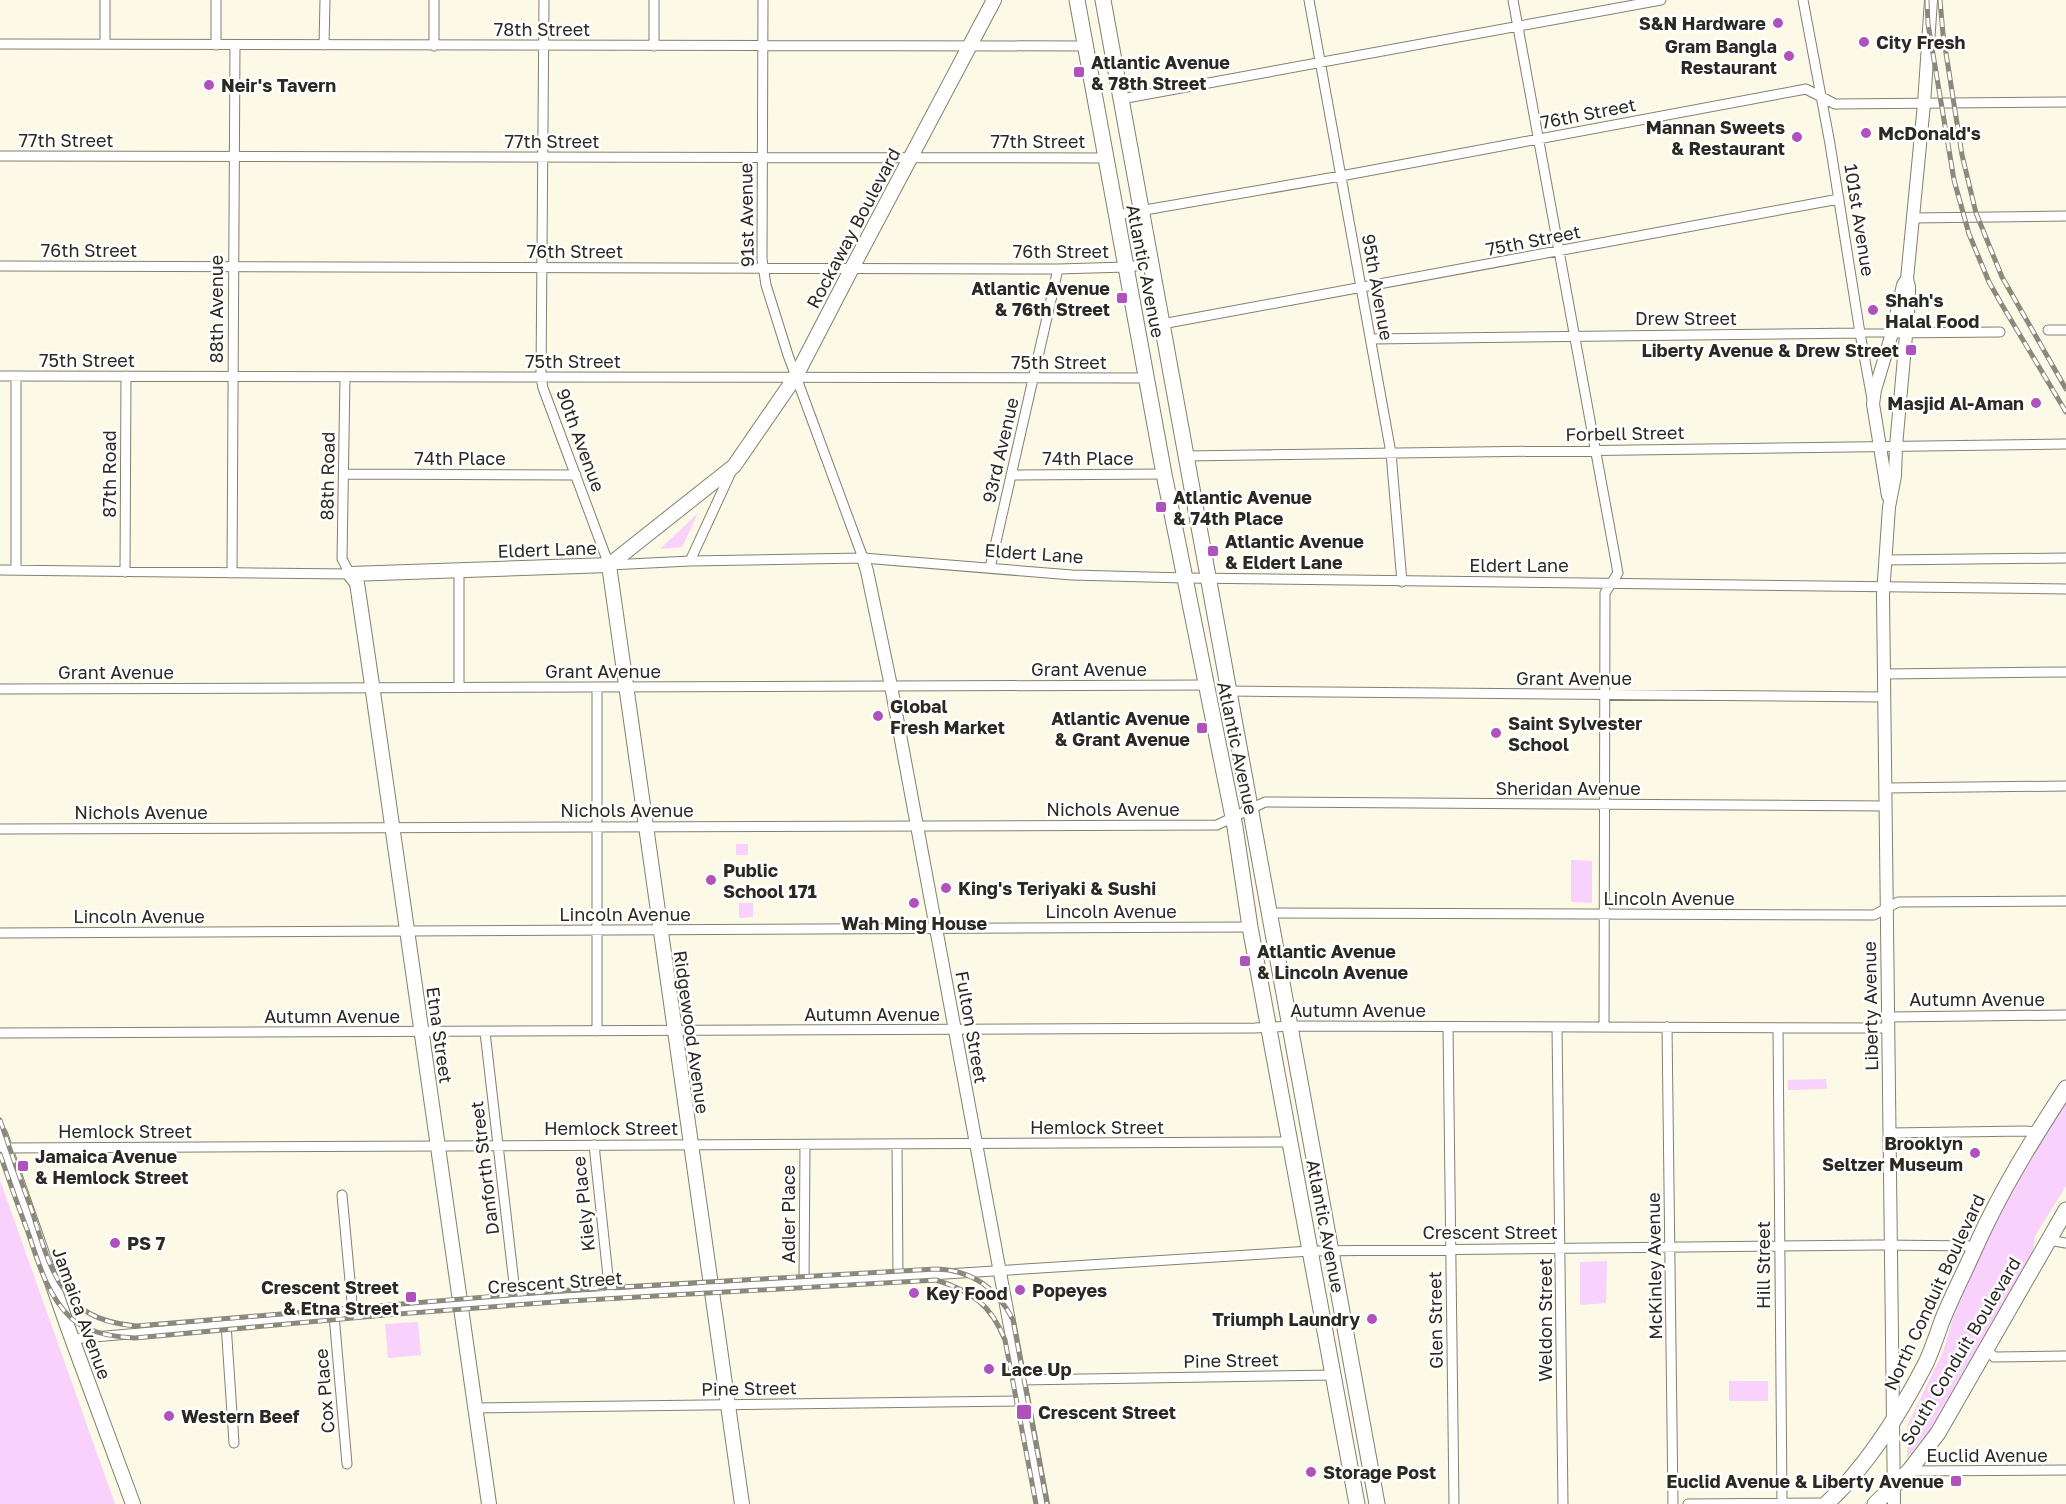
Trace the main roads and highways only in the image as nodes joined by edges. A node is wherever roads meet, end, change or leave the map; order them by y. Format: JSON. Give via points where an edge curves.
{"nodes":[{"id":1,"x":994,"y":0,"type":"edge"},
{"id":2,"x":1077,"y":0,"type":"edge"},
{"id":3,"x":1103,"y":0,"type":"edge"},
{"id":4,"x":609,"y":565,"type":"junction"},
{"id":5,"x":350,"y":574,"type":"joint"},
{"id":6,"x":2066,"y":1088,"type":"edge"},
{"id":7,"x":2,"y":1141,"type":"edge"},
{"id":8,"x":2066,"y":1210,"type":"edge"},
{"id":9,"x":133,"y":1504,"type":"edge"},
{"id":10,"x":489,"y":1504,"type":"edge"},
{"id":11,"x":742,"y":1504,"type":"edge"},
{"id":12,"x":1357,"y":1504,"type":"edge"},
{"id":13,"x":1377,"y":1504,"type":"edge"},
{"id":14,"x":1827,"y":1504,"type":"edge"},
{"id":15,"x":1875,"y":1504,"type":"edge"}],
"edges":[{"from":1,"to":4,"type":"main road","name":"Rockaway Boulevard","via":[[796,376],[734,466]]},
{"from":2,"to":12,"type":"main road","name":"Atlantic Avenue","via":[[1164,474],[1233,817]]},
{"from":3,"to":13,"type":"main road","name":"Atlantic Avenue"},
{"from":4,"to":5,"type":"main road","name":"Eldert Lane"},
{"from":4,"to":11,"type":"main road","name":"Ridgewood Avenue"},
{"from":5,"to":10,"type":"main road","name":"Etna Street","via":[[357,583],[373,687]]},
{"from":6,"to":14,"type":"main road","name":"North Conduit Boulevard","via":[[2010,1177],[1943,1319],[1927,1362],[1850,1481]]},
{"from":7,"to":9,"type":"main road","name":"Jamaica Avenue"},
{"from":8,"to":15,"type":"main road","name":"South Conduit Boulevard","via":[[1938,1433],[1909,1471]]}]}
